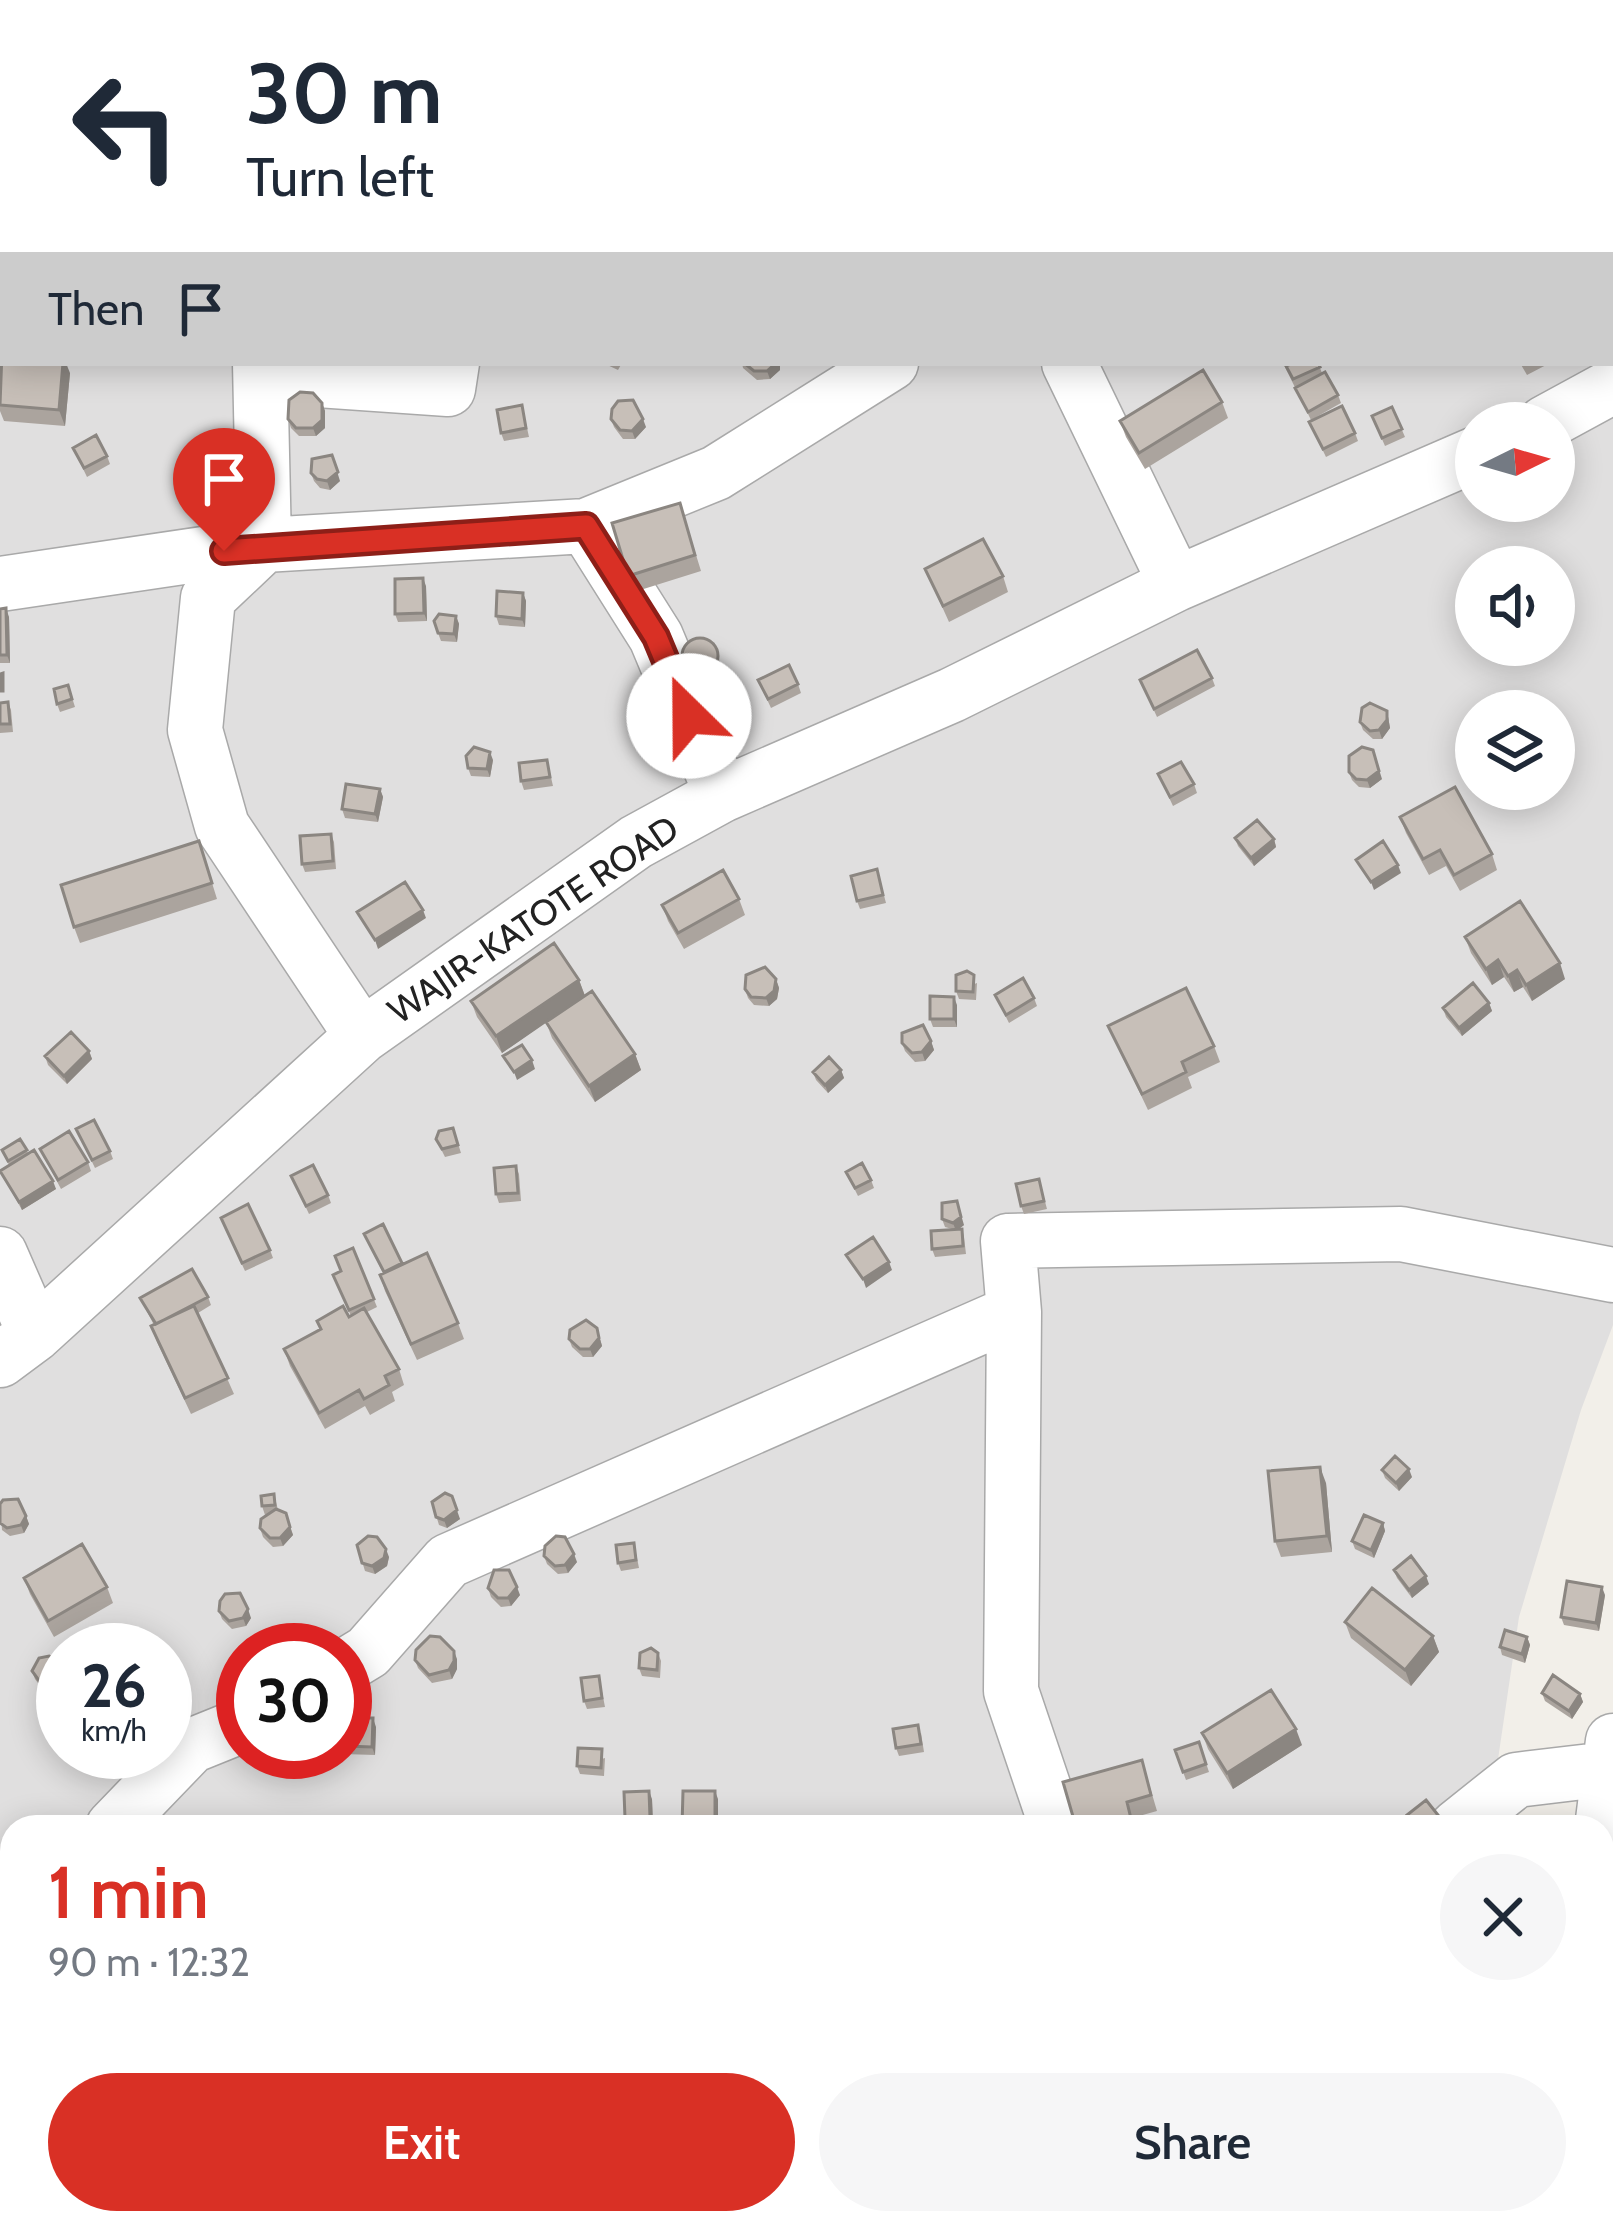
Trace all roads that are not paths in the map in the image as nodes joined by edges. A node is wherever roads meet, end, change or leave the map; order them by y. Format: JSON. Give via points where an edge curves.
{"nodes":[{"id":1,"x":260,"y":366,"type":"edge"},
{"id":2,"x":274,"y":366,"type":"edge"},
{"id":3,"x":452,"y":366,"type":"edge"},
{"id":4,"x":886,"y":366,"type":"edge"},
{"id":5,"x":1070,"y":366,"type":"edge"},
{"id":6,"x":1613,"y":386,"type":"edge"},
{"id":7,"x":1575,"y":407,"type":"edge"},
{"id":8,"x":1575,"y":422,"type":"edge"},
{"id":9,"x":1613,"y":422,"type":"edge"},
{"id":10,"x":1455,"y":463,"type":"edge"},
{"id":11,"x":586,"y":526,"type":"junction"},
{"id":12,"x":265,"y":545,"type":"junction"},
{"id":13,"x":0,"y":584,"type":"edge"},
{"id":14,"x":1176,"y":584,"type":"junction"},
{"id":15,"x":722,"y":795,"type":"junction"},
{"id":16,"x":362,"y":1036,"type":"junction"},
{"id":17,"x":0,"y":1254,"type":"edge"},
{"id":18,"x":1613,"y":1275,"type":"edge"},
{"id":19,"x":1014,"y":1312,"type":"junction"},
{"id":20,"x":18,"y":1347,"type":"edge"},
{"id":21,"x":372,"y":1647,"type":"edge"},
{"id":22,"x":216,"y":1736,"type":"edge"},
{"id":23,"x":1611,"y":1755,"type":"edge"},
{"id":24,"x":124,"y":1815,"type":"edge"},
{"id":25,"x":1053,"y":1815,"type":"edge"},
{"id":26,"x":1472,"y":1815,"type":"edge"},
{"id":27,"x":1604,"y":1815,"type":"edge"}],
"edges":[{"from":1,"to":12,"type":"street"},
{"from":2,"to":3,"type":"street","via":[[275,376],[448,389]]},
{"from":4,"to":11,"type":"street","via":[[716,473]]},
{"from":5,"to":14,"type":"street"},
{"from":6,"to":7,"type":"street"},
{"from":8,"to":9,"type":"street"},
{"from":10,"to":14,"type":"street","name":"WAJIR-KATOTE ROAD"},
{"from":11,"to":12,"type":"street"},
{"from":11,"to":15,"type":"street","via":[[656,637]]},
{"from":12,"to":13,"type":"street"},
{"from":12,"to":16,"type":"street","via":[[208,598],[195,730],[222,826]]},
{"from":14,"to":15,"type":"street","name":"WAJIR-KATOTE ROAD","via":[[952,695]]},
{"from":15,"to":16,"type":"street","name":"WAJIR-KATOTE ROAD","via":[[636,842]]},
{"from":16,"to":20,"type":"street","name":"WAJIR-KATOTE ROAD"},
{"from":17,"to":20,"type":"street"},
{"from":18,"to":19,"type":"street","via":[[1401,1234],[1008,1241]]},
{"from":19,"to":21,"type":"street","via":[[448,1561]]},
{"from":19,"to":25,"type":"street","via":[[1011,1691]]},
{"from":22,"to":24,"type":"street","via":[[191,1746]]},
{"from":23,"to":26,"type":"street","via":[[1516,1780]]},
{"from":23,"to":27,"type":"street"}]}
